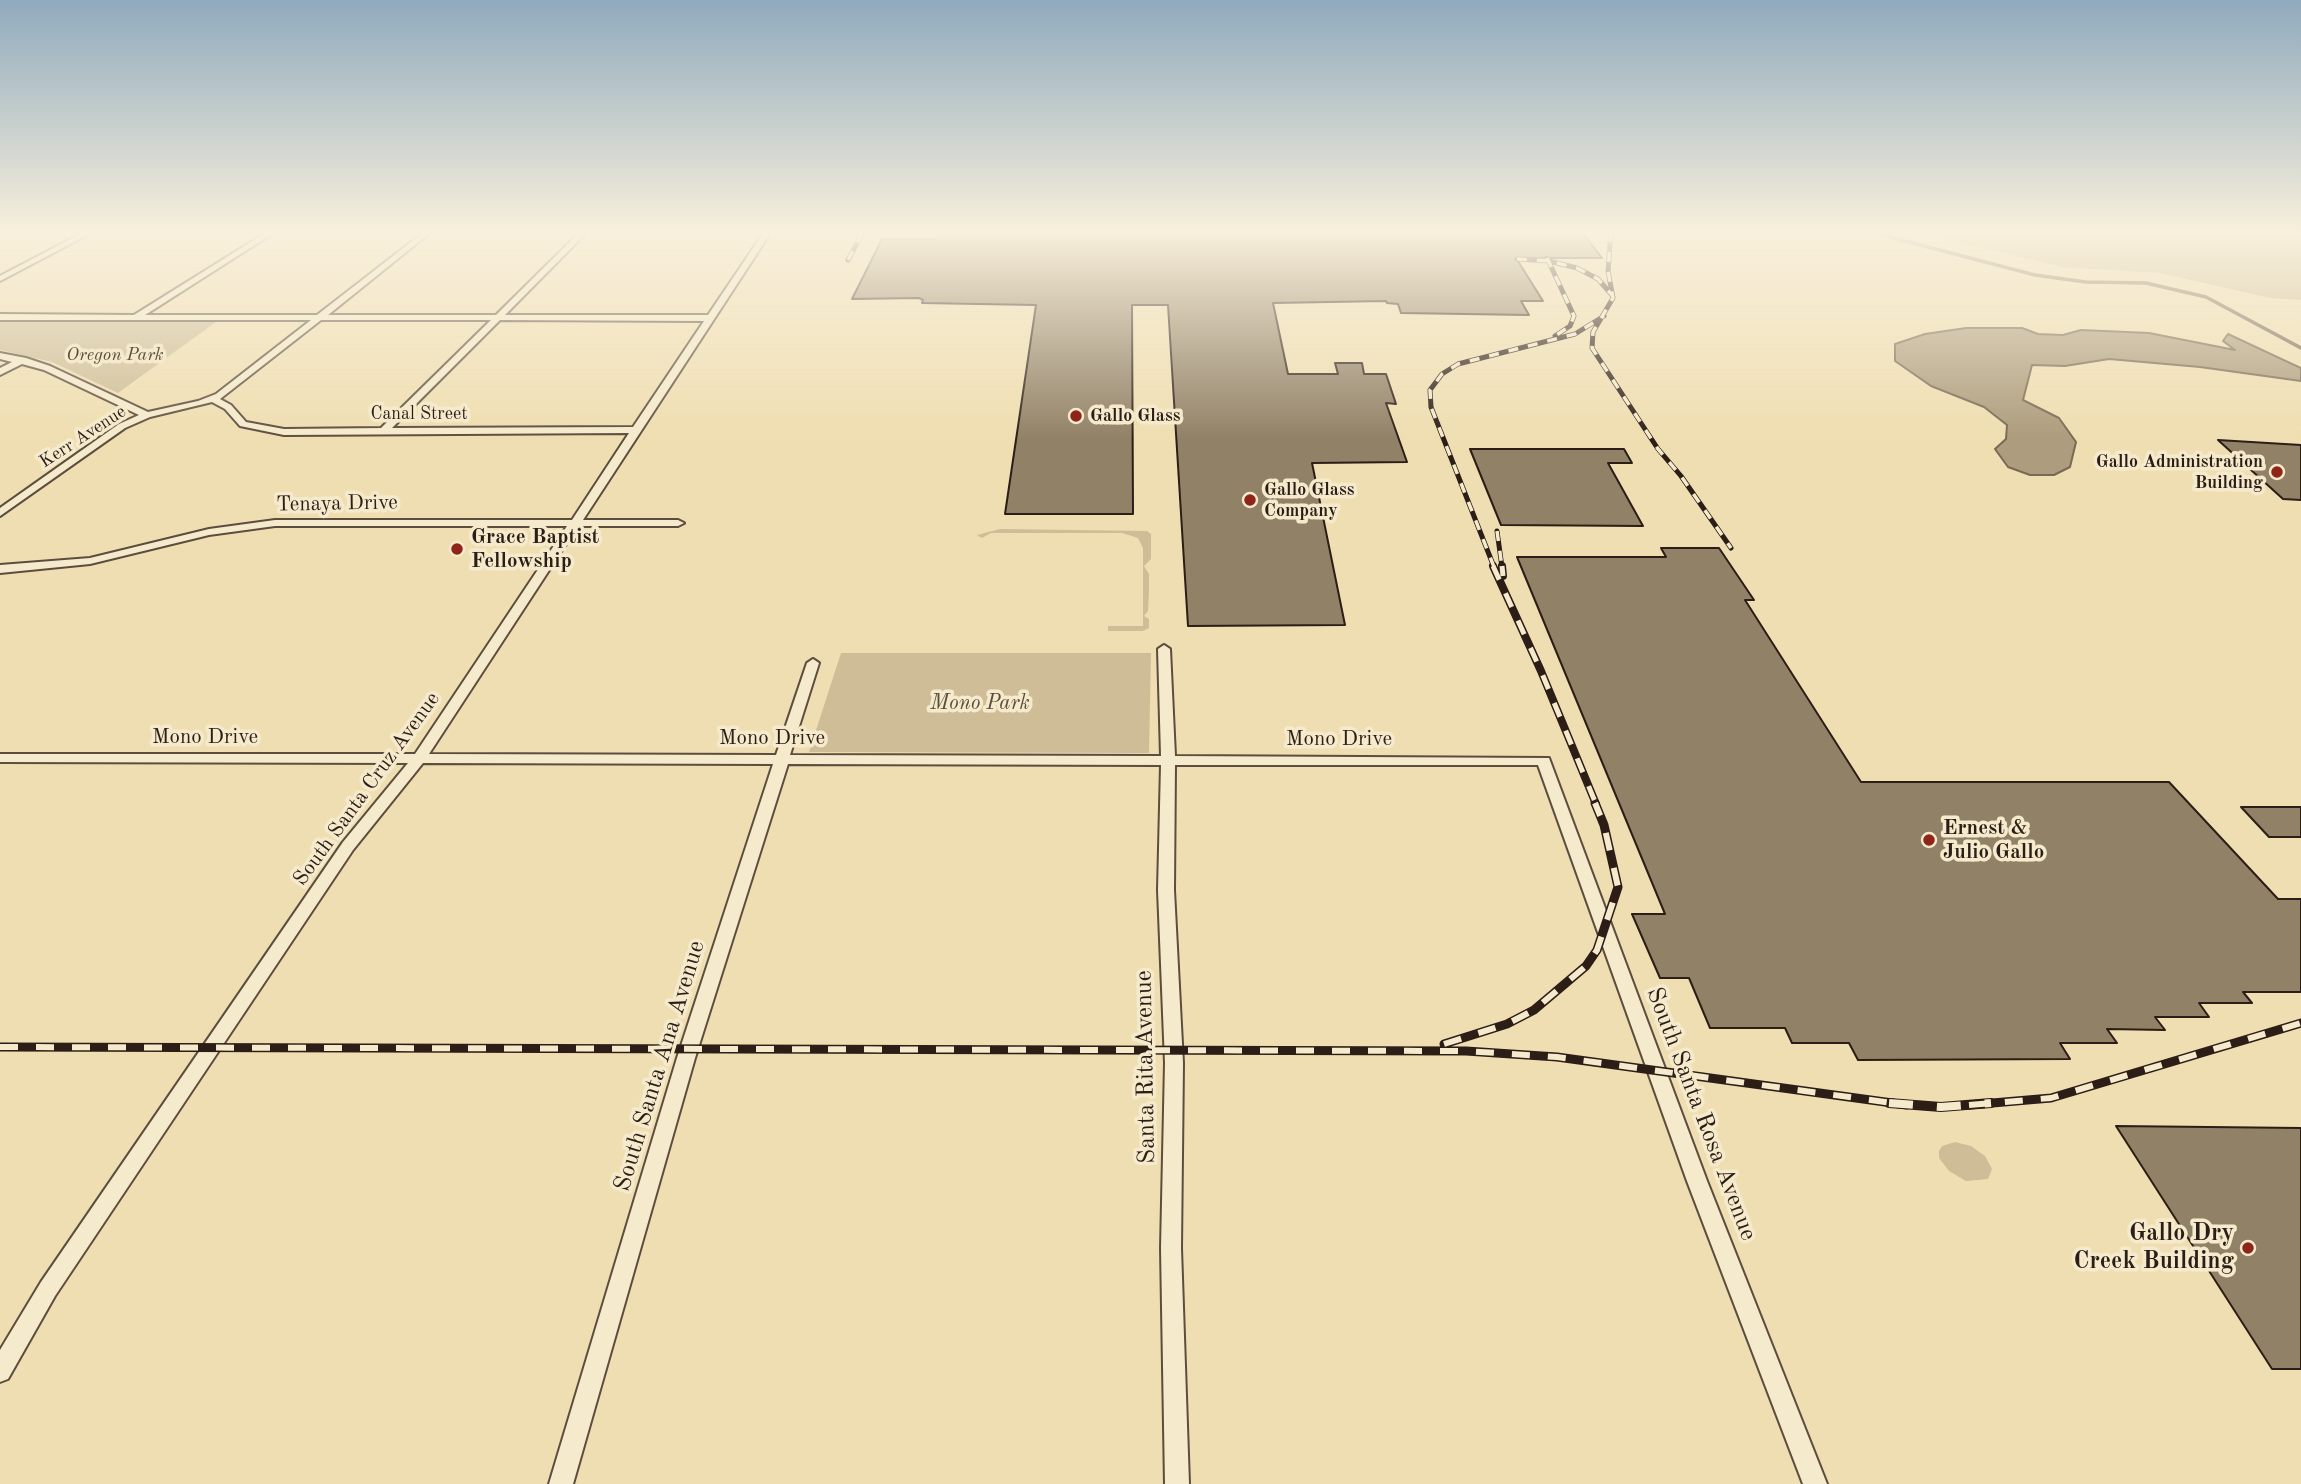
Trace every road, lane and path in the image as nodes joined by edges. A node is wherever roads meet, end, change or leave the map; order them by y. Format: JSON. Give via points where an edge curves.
{"nodes":[{"id":1,"x":161,"y":301,"type":"edge"},
{"id":2,"x":339,"y":301,"type":"edge"},
{"id":3,"x":512,"y":301,"type":"edge"},
{"id":4,"x":721,"y":301,"type":"edge"},
{"id":5,"x":0,"y":317,"type":"edge"},
{"id":6,"x":135,"y":318,"type":"junction"},
{"id":7,"x":318,"y":318,"type":"junction"},
{"id":8,"x":495,"y":318,"type":"junction"},
{"id":9,"x":710,"y":318,"type":"junction"},
{"id":10,"x":0,"y":356,"type":"edge"},
{"id":11,"x":23,"y":360,"type":"junction"},
{"id":12,"x":0,"y":372,"type":"edge"},
{"id":13,"x":214,"y":399,"type":"junction"},
{"id":14,"x":148,"y":415,"type":"junction"},
{"id":15,"x":636,"y":430,"type":"junction"},
{"id":16,"x":384,"y":431,"type":"junction"},
{"id":17,"x":0,"y":513,"type":"edge"},
{"id":18,"x":575,"y":523,"type":"junction"},
{"id":19,"x":678,"y":523,"type":"dead end"},
{"id":20,"x":0,"y":569,"type":"edge"},
{"id":21,"x":1164,"y":649,"type":"dead end"},
{"id":22,"x":813,"y":663,"type":"dead end"},
{"id":23,"x":0,"y":758,"type":"edge"},
{"id":24,"x":420,"y":758,"type":"junction"},
{"id":25,"x":782,"y":759,"type":"junction"},
{"id":26,"x":1168,"y":760,"type":"junction"},
{"id":27,"x":1544,"y":761,"type":"joint"},
{"id":28,"x":0,"y":1371,"type":"edge"},
{"id":29,"x":561,"y":1484,"type":"edge"},
{"id":30,"x":1177,"y":1484,"type":"edge"},
{"id":31,"x":1815,"y":1484,"type":"edge"}],
"edges":[{"from":1,"to":6,"type":"street"},
{"from":2,"to":7,"type":"street","name":"Kerr Avenue"},
{"from":3,"to":8,"type":"street"},
{"from":4,"to":9,"type":"street","name":"South Santa Cruz Avenue"},
{"from":5,"to":6,"type":"street"},
{"from":6,"to":7,"type":"street"},
{"from":7,"to":8,"type":"street"},
{"from":7,"to":13,"type":"street","name":"Kerr Avenue"},
{"from":8,"to":9,"type":"street"},
{"from":8,"to":16,"type":"street"},
{"from":9,"to":15,"type":"street","name":"South Santa Cruz Avenue"},
{"from":10,"to":11,"type":"street"},
{"from":11,"to":12,"type":"street"},
{"from":11,"to":14,"type":"street"},
{"from":13,"to":14,"type":"street","name":"Kerr Avenue"},
{"from":13,"to":16,"type":"street","name":"Canal Street","via":[[254,428]]},
{"from":14,"to":17,"type":"street","name":"Kerr Avenue","via":[[118,429]]},
{"from":15,"to":16,"type":"street","name":"Canal Street"},
{"from":15,"to":18,"type":"street","name":"South Santa Cruz Avenue"},
{"from":18,"to":19,"type":"street","name":"Tenaya Drive"},
{"from":18,"to":20,"type":"street","name":"Tenaya Drive","via":[[275,523],[209,532],[90,561]]},
{"from":18,"to":24,"type":"street","name":"South Santa Cruz Avenue"},
{"from":21,"to":26,"type":"street","name":"Santa Rita Avenue"},
{"from":22,"to":25,"type":"street","name":"South Santa Ana Avenue"},
{"from":23,"to":24,"type":"street","name":"Mono Drive"},
{"from":24,"to":25,"type":"street","name":"Mono Drive"},
{"from":24,"to":28,"type":"street","name":"South Santa Cruz Avenue","via":[[340,857],[48,1289]]},
{"from":25,"to":26,"type":"street","name":"Mono Drive"},
{"from":25,"to":29,"type":"street","name":"South Santa Ana Avenue","via":[[686,1058]]},
{"from":26,"to":27,"type":"street","name":"Mono Drive"},
{"from":26,"to":30,"type":"street","name":"Santa Rita Avenue","via":[[1166,890],[1173,1051],[1171,1248]]},
{"from":27,"to":31,"type":"street","name":"South Santa Rosa Avenue","via":[[1697,1181]]}]}
